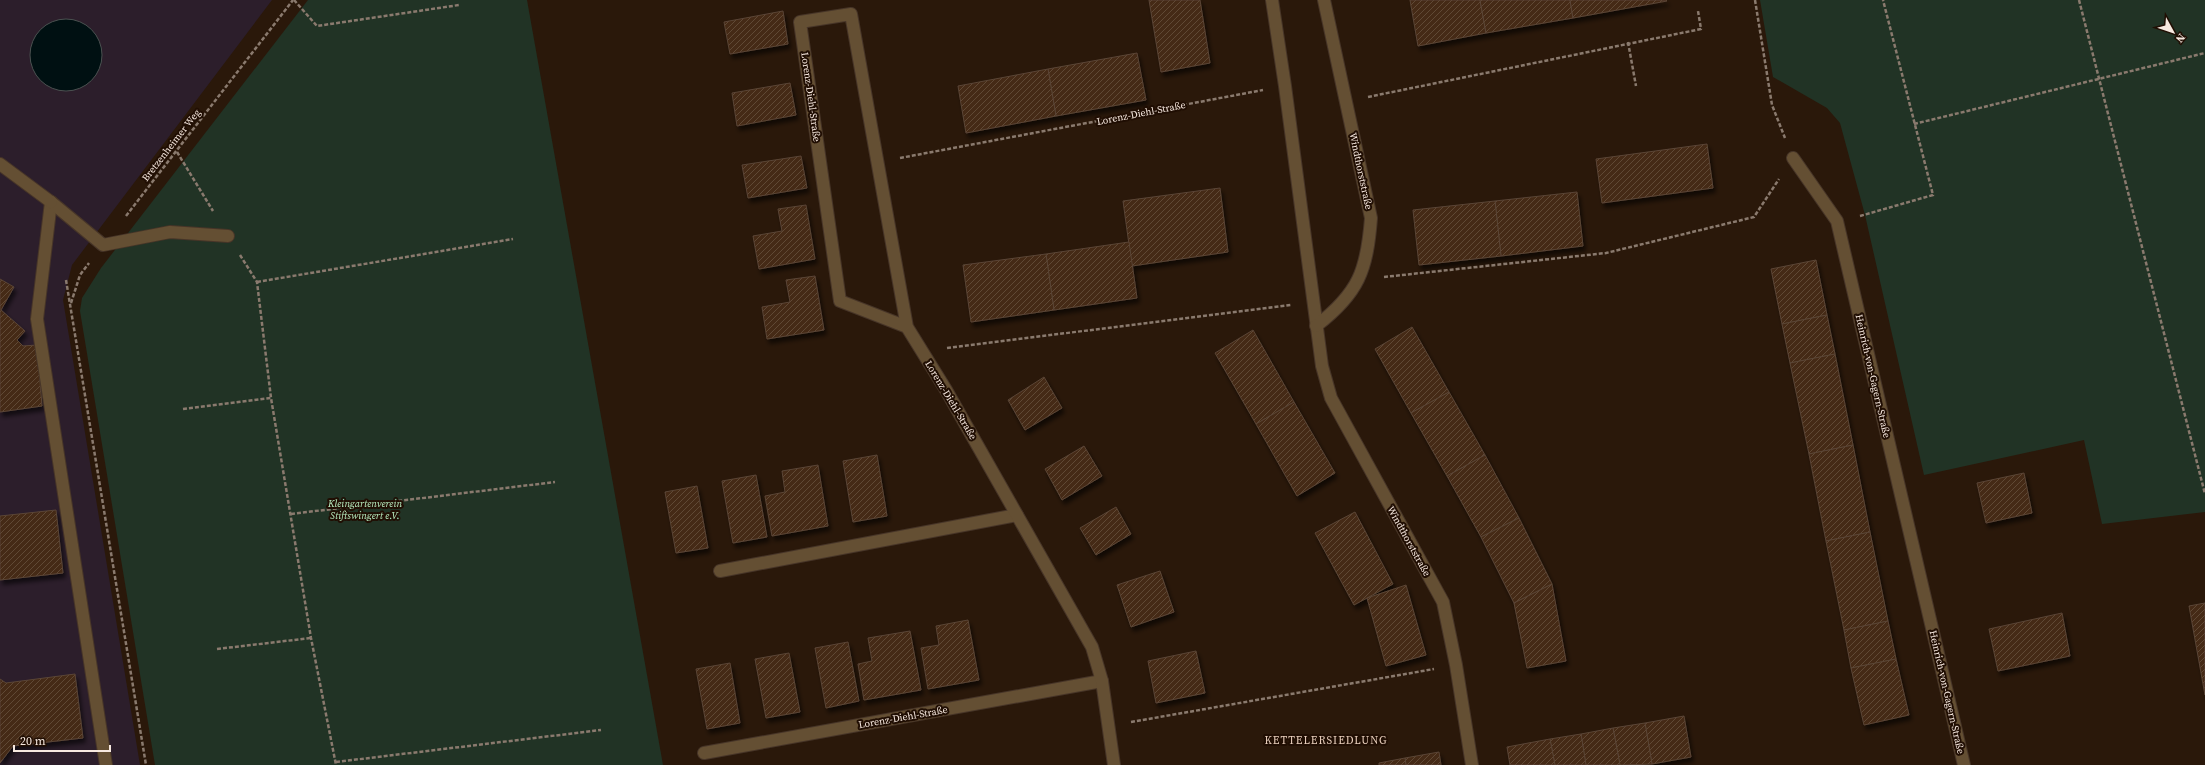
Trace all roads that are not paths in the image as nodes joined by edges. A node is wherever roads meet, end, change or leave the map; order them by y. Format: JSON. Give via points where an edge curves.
{"nodes":[{"id":1,"x":1272,"y":0,"type":"edge"},
{"id":2,"x":1324,"y":0,"type":"edge"},
{"id":3,"x":1793,"y":158,"type":"road end"},
{"id":4,"x":0,"y":164,"type":"edge"},
{"id":5,"x":51,"y":202,"type":"junction"},
{"id":6,"x":228,"y":236,"type":"road end"},
{"id":7,"x":1316,"y":326,"type":"junction"},
{"id":8,"x":907,"y":327,"type":"junction"},
{"id":9,"x":1017,"y":515,"type":"junction"},
{"id":10,"x":720,"y":571,"type":"dead end"},
{"id":11,"x":1102,"y":680,"type":"junction"},
{"id":12,"x":704,"y":753,"type":"dead end"},
{"id":13,"x":106,"y":765,"type":"edge"},
{"id":14,"x":1114,"y":765,"type":"edge"},
{"id":15,"x":1472,"y":765,"type":"edge"},
{"id":16,"x":1964,"y":765,"type":"edge"}],
"edges":[{"from":1,"to":7,"type":"street","name":"Windthorststraße"},
{"from":2,"to":7,"type":"street","name":"Windthorststraße","via":[[1371,218],[1368,252],[1359,280],[1335,312]]},
{"from":3,"to":16,"type":"street","name":"Heinrich-von-Gagern-Straße","via":[[1837,221]]},
{"from":4,"to":5,"type":"street"},
{"from":5,"to":6,"type":"street","via":[[103,245],[170,232]]},
{"from":5,"to":13,"type":"street","via":[[37,319]]},
{"from":7,"to":15,"type":"street","name":"Windthorststraße","via":[[1322,366],[1331,398],[1443,602]]},
{"from":8,"to":8,"type":"street","name":"Lorenz-Diehl-Straße","via":[[851,14],[800,22],[840,300]]},
{"from":8,"to":9,"type":"street","name":"Lorenz-Diehl-Straße"},
{"from":9,"to":10,"type":"street"},
{"from":9,"to":11,"type":"street","name":"Lorenz-Diehl-Straße","via":[[1092,647]]},
{"from":11,"to":12,"type":"street","name":"Lorenz-Diehl-Straße"},
{"from":11,"to":14,"type":"street","name":"Lorenz-Diehl-Straße"}]}
